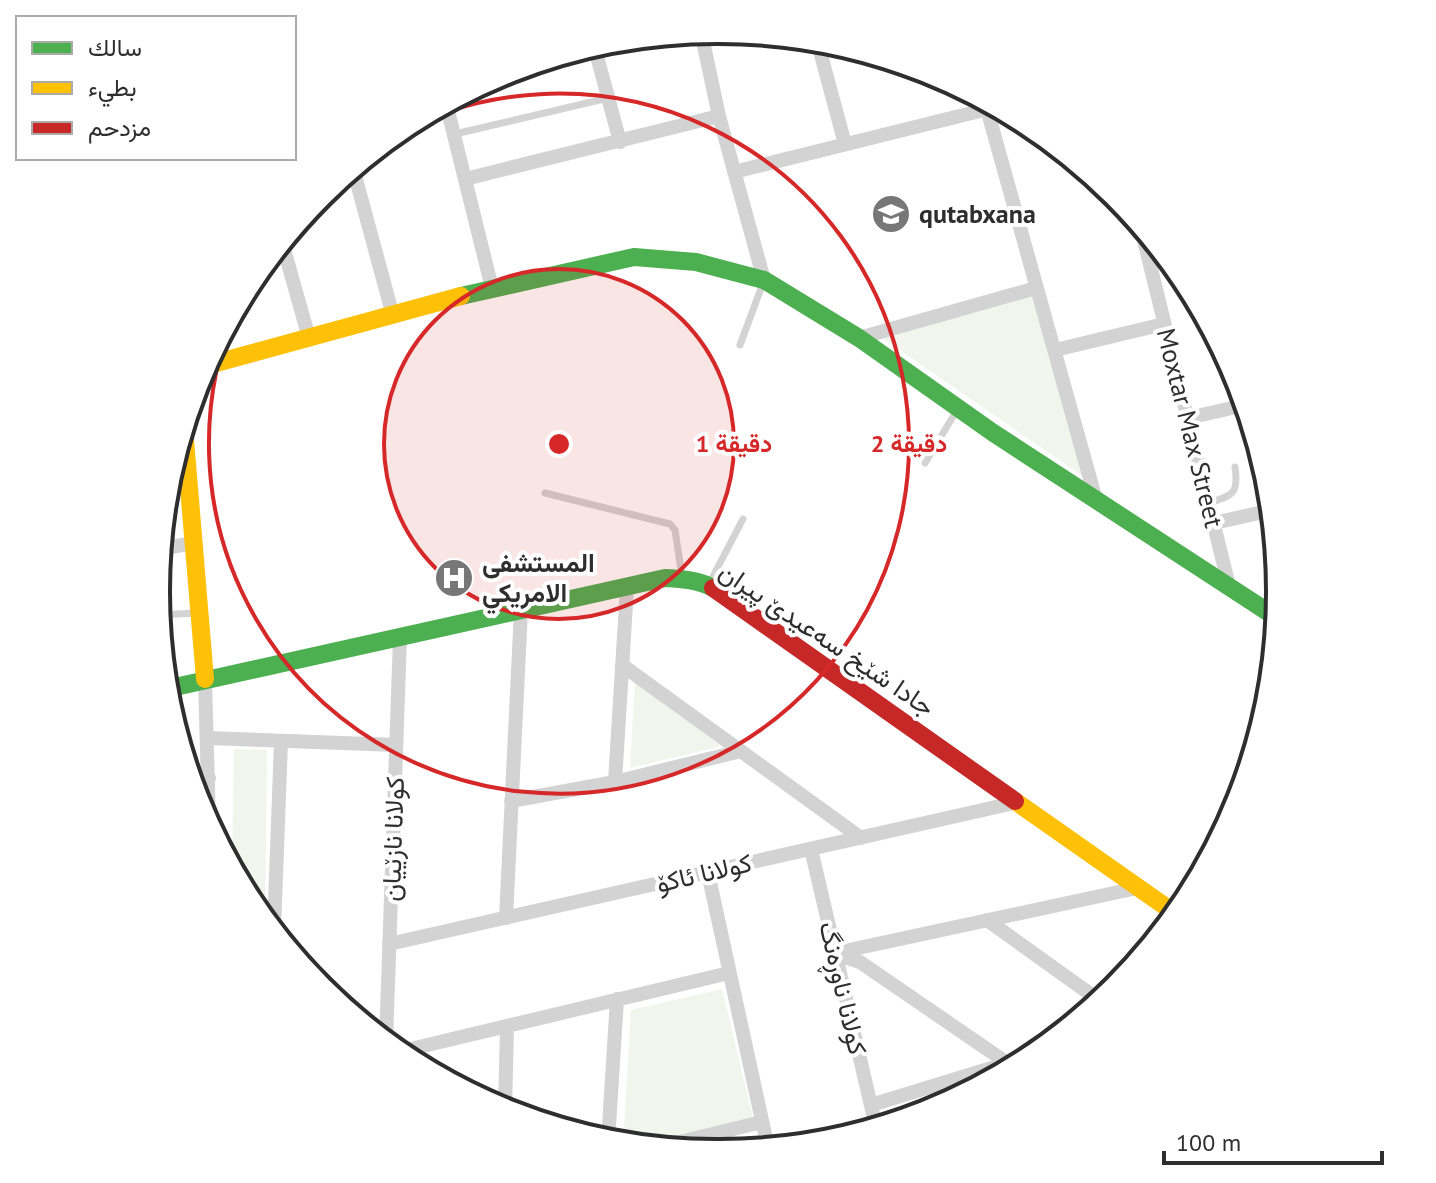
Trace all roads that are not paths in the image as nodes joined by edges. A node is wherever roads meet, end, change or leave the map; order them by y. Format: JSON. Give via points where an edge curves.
{"nodes":[{"id":1,"x":704,"y":44,"type":"edge"},
{"id":2,"x":821,"y":54,"type":"edge"},
{"id":3,"x":597,"y":58,"type":"edge"},
{"id":4,"x":608,"y":98,"type":"junction"},
{"id":5,"x":980,"y":111,"type":"edge"},
{"id":6,"x":449,"y":114,"type":"edge"},
{"id":7,"x":719,"y":116,"type":"junction"},
{"id":8,"x":995,"y":119,"type":"edge"},
{"id":9,"x":454,"y":134,"type":"junction"},
{"id":10,"x":620,"y":142,"type":"junction"},
{"id":11,"x":845,"y":144,"type":"junction"},
{"id":12,"x":734,"y":172,"type":"junction"},
{"id":13,"x":465,"y":179,"type":"junction"},
{"id":14,"x":356,"y":181,"type":"edge"},
{"id":15,"x":1147,"y":251,"type":"edge"},
{"id":16,"x":286,"y":256,"type":"edge"},
{"id":17,"x":764,"y":280,"type":"junction"},
{"id":18,"x":492,"y":288,"type":"junction"},
{"id":19,"x":1036,"y":288,"type":"junction"},
{"id":20,"x":393,"y":316,"type":"junction"},
{"id":21,"x":1164,"y":324,"type":"junction"},
{"id":22,"x":309,"y":338,"type":"junction"},
{"id":23,"x":859,"y":338,"type":"junction"},
{"id":24,"x":740,"y":345,"type":"dead end"},
{"id":25,"x":1055,"y":350,"type":"junction"},
{"id":26,"x":221,"y":362,"type":"edge"},
{"id":27,"x":959,"y":408,"type":"junction"},
{"id":28,"x":1233,"y":408,"type":"edge"},
{"id":29,"x":1188,"y":418,"type":"junction"},
{"id":30,"x":187,"y":461,"type":"edge"},
{"id":31,"x":925,"y":463,"type":"dead end"},
{"id":32,"x":1235,"y":467,"type":"dead end"},
{"id":33,"x":545,"y":493,"type":"dead end"},
{"id":34,"x":1096,"y":500,"type":"junction"},
{"id":35,"x":1209,"y":503,"type":"junction"},
{"id":36,"x":1260,"y":513,"type":"edge"},
{"id":37,"x":743,"y":519,"type":"dead end"},
{"id":38,"x":1214,"y":523,"type":"junction"},
{"id":39,"x":193,"y":543,"type":"junction"},
{"id":40,"x":173,"y":547,"type":"edge"},
{"id":41,"x":683,"y":579,"type":"junction"},
{"id":42,"x":709,"y":585,"type":"junction"},
{"id":43,"x":1229,"y":586,"type":"junction"},
{"id":44,"x":627,"y":588,"type":"junction"},
{"id":45,"x":521,"y":610,"type":"junction"},
{"id":46,"x":1265,"y":610,"type":"edge"},
{"id":47,"x":199,"y":612,"type":"junction"},
{"id":48,"x":171,"y":614,"type":"edge"},
{"id":49,"x":400,"y":637,"type":"junction"},
{"id":50,"x":622,"y":665,"type":"junction"},
{"id":51,"x":205,"y":679,"type":"junction"},
{"id":52,"x":179,"y":686,"type":"edge"},
{"id":53,"x":208,"y":738,"type":"junction"},
{"id":54,"x":281,"y":741,"type":"junction"},
{"id":55,"x":396,"y":745,"type":"junction"},
{"id":56,"x":741,"y":751,"type":"junction"},
{"id":57,"x":209,"y":778,"type":"junction"},
{"id":58,"x":204,"y":779,"type":"edge"},
{"id":59,"x":615,"y":782,"type":"junction"},
{"id":60,"x":209,"y":792,"type":"edge"},
{"id":61,"x":511,"y":801,"type":"junction"},
{"id":62,"x":1018,"y":802,"type":"junction"},
{"id":63,"x":861,"y":838,"type":"junction"},
{"id":64,"x":811,"y":849,"type":"junction"},
{"id":65,"x":708,"y":873,"type":"junction"},
{"id":66,"x":1137,"y":888,"type":"junction"},
{"id":67,"x":1165,"y":907,"type":"edge"},
{"id":68,"x":275,"y":912,"type":"edge"},
{"id":69,"x":506,"y":918,"type":"junction"},
{"id":70,"x":987,"y":920,"type":"junction"},
{"id":71,"x":389,"y":944,"type":"junction"},
{"id":72,"x":835,"y":953,"type":"junction"},
{"id":73,"x":729,"y":973,"type":"junction"},
{"id":74,"x":1089,"y":993,"type":"edge"},
{"id":75,"x":617,"y":999,"type":"junction"},
{"id":76,"x":507,"y":1026,"type":"junction"},
{"id":77,"x":386,"y":1027,"type":"edge"},
{"id":78,"x":415,"y":1048,"type":"edge"},
{"id":79,"x":1002,"y":1060,"type":"edge"},
{"id":80,"x":975,"y":1075,"type":"edge"},
{"id":81,"x":505,"y":1096,"type":"edge"},
{"id":82,"x":871,"y":1105,"type":"junction"},
{"id":83,"x":874,"y":1116,"type":"edge"},
{"id":84,"x":762,"y":1122,"type":"junction"},
{"id":85,"x":609,"y":1128,"type":"edge"},
{"id":86,"x":765,"y":1137,"type":"edge"},
{"id":87,"x":695,"y":1138,"type":"edge"}],
"edges":[{"from":1,"to":7,"type":"street"},
{"from":2,"to":11,"type":"street"},
{"from":3,"to":4,"type":"street"},
{"from":4,"to":9,"type":"lane"},
{"from":4,"to":10,"type":"street"},
{"from":5,"to":11,"type":"street"},
{"from":6,"to":9,"type":"street"},
{"from":7,"to":10,"type":"street"},
{"from":7,"to":12,"type":"street"},
{"from":8,"to":19,"type":"street"},
{"from":9,"to":13,"type":"street"},
{"from":10,"to":13,"type":"street"},
{"from":11,"to":12,"type":"street"},
{"from":12,"to":17,"type":"street"},
{"from":13,"to":18,"type":"street"},
{"from":14,"to":20,"type":"street"},
{"from":15,"to":21,"type":"street","name":"Moxtar Max Street"},
{"from":16,"to":22,"type":"street"},
{"from":17,"to":18,"type":"street","via":[[696,262],[634,257]]},
{"from":17,"to":23,"type":"street"},
{"from":17,"to":24,"type":"lane"},
{"from":18,"to":20,"type":"street"},
{"from":19,"to":23,"type":"street"},
{"from":19,"to":25,"type":"street"},
{"from":20,"to":22,"type":"street"},
{"from":21,"to":25,"type":"street"},
{"from":21,"to":29,"type":"street","name":"Moxtar Max Street"},
{"from":22,"to":26,"type":"street"},
{"from":23,"to":27,"type":"street"},
{"from":25,"to":34,"type":"street"},
{"from":27,"to":31,"type":"lane"},
{"from":27,"to":34,"type":"street"},
{"from":28,"to":29,"type":"street"},
{"from":29,"to":35,"type":"street","name":"Moxtar Max Street"},
{"from":30,"to":39,"type":"street"},
{"from":32,"to":35,"type":"lane","via":[[1234,490]]},
{"from":33,"to":41,"type":"lane","via":[[670,524]]},
{"from":34,"to":43,"type":"street"},
{"from":35,"to":38,"type":"street","name":"Moxtar Max Street"},
{"from":36,"to":38,"type":"street"},
{"from":37,"to":42,"type":"lane"},
{"from":38,"to":43,"type":"street","name":"Moxtar Max Street"},
{"from":39,"to":40,"type":"street"},
{"from":39,"to":47,"type":"street"},
{"from":41,"to":42,"type":"street","name":"جادا شێخ سەعیدێ پیران"},
{"from":41,"to":44,"type":"street","name":"جادا شێخ سەعیدێ پیران"},
{"from":42,"to":62,"type":"street","name":"جادا شێخ سەعیدێ پیران"},
{"from":43,"to":46,"type":"street"},
{"from":44,"to":45,"type":"street","name":"جادا شێخ سەعیدێ پیران"},
{"from":44,"to":50,"type":"street"},
{"from":45,"to":49,"type":"street","name":"جادا شێخ سەعیدێ پیران"},
{"from":45,"to":61,"type":"street"},
{"from":47,"to":48,"type":"lane"},
{"from":47,"to":51,"type":"street"},
{"from":49,"to":51,"type":"street","name":"جادا شێخ سەعیدێ پیران"},
{"from":49,"to":55,"type":"street","name":"کولانا نازێیان"},
{"from":50,"to":56,"type":"street"},
{"from":50,"to":59,"type":"street"},
{"from":51,"to":52,"type":"street","name":"جادا شێخ سەعیدێ پیران"},
{"from":51,"to":53,"type":"street"},
{"from":53,"to":54,"type":"street"},
{"from":53,"to":57,"type":"street"},
{"from":54,"to":55,"type":"street"},
{"from":54,"to":68,"type":"street"},
{"from":55,"to":71,"type":"street","name":"کولانا نازێیان"},
{"from":56,"to":59,"type":"street"},
{"from":56,"to":63,"type":"street"},
{"from":57,"to":58,"type":"street"},
{"from":57,"to":60,"type":"street"},
{"from":59,"to":61,"type":"street"},
{"from":61,"to":69,"type":"street"},
{"from":62,"to":63,"type":"street","name":"کولانا ئاکۆ"},
{"from":62,"to":66,"type":"street","name":"جادا شێخ سەعیدێ پیران"},
{"from":63,"to":64,"type":"street","name":"کولانا ئاکۆ"},
{"from":64,"to":65,"type":"street","name":"کولانا ئاکۆ"},
{"from":64,"to":72,"type":"street","name":"کولانا ناوڕەنگ"},
{"from":65,"to":69,"type":"street","name":"کولانا ئاکۆ"},
{"from":65,"to":73,"type":"street"},
{"from":66,"to":67,"type":"street","name":"جادا شێخ سەعیدێ پیران"},
{"from":66,"to":70,"type":"street"},
{"from":69,"to":71,"type":"street","name":"کولانا ئاکۆ"},
{"from":70,"to":72,"type":"street"},
{"from":70,"to":74,"type":"street"},
{"from":71,"to":77,"type":"street","name":"کولانا نازێیان"},
{"from":72,"to":79,"type":"street","via":[[860,962]]},
{"from":72,"to":82,"type":"street","name":"کولانا ناوڕەنگ"},
{"from":73,"to":75,"type":"street"},
{"from":73,"to":84,"type":"street"},
{"from":75,"to":76,"type":"street"},
{"from":75,"to":85,"type":"street"},
{"from":76,"to":78,"type":"street"},
{"from":76,"to":81,"type":"street"},
{"from":80,"to":82,"type":"street"},
{"from":82,"to":83,"type":"street","name":"کولانا ناوڕەنگ"},
{"from":84,"to":86,"type":"street"},
{"from":84,"to":87,"type":"street"}]}
